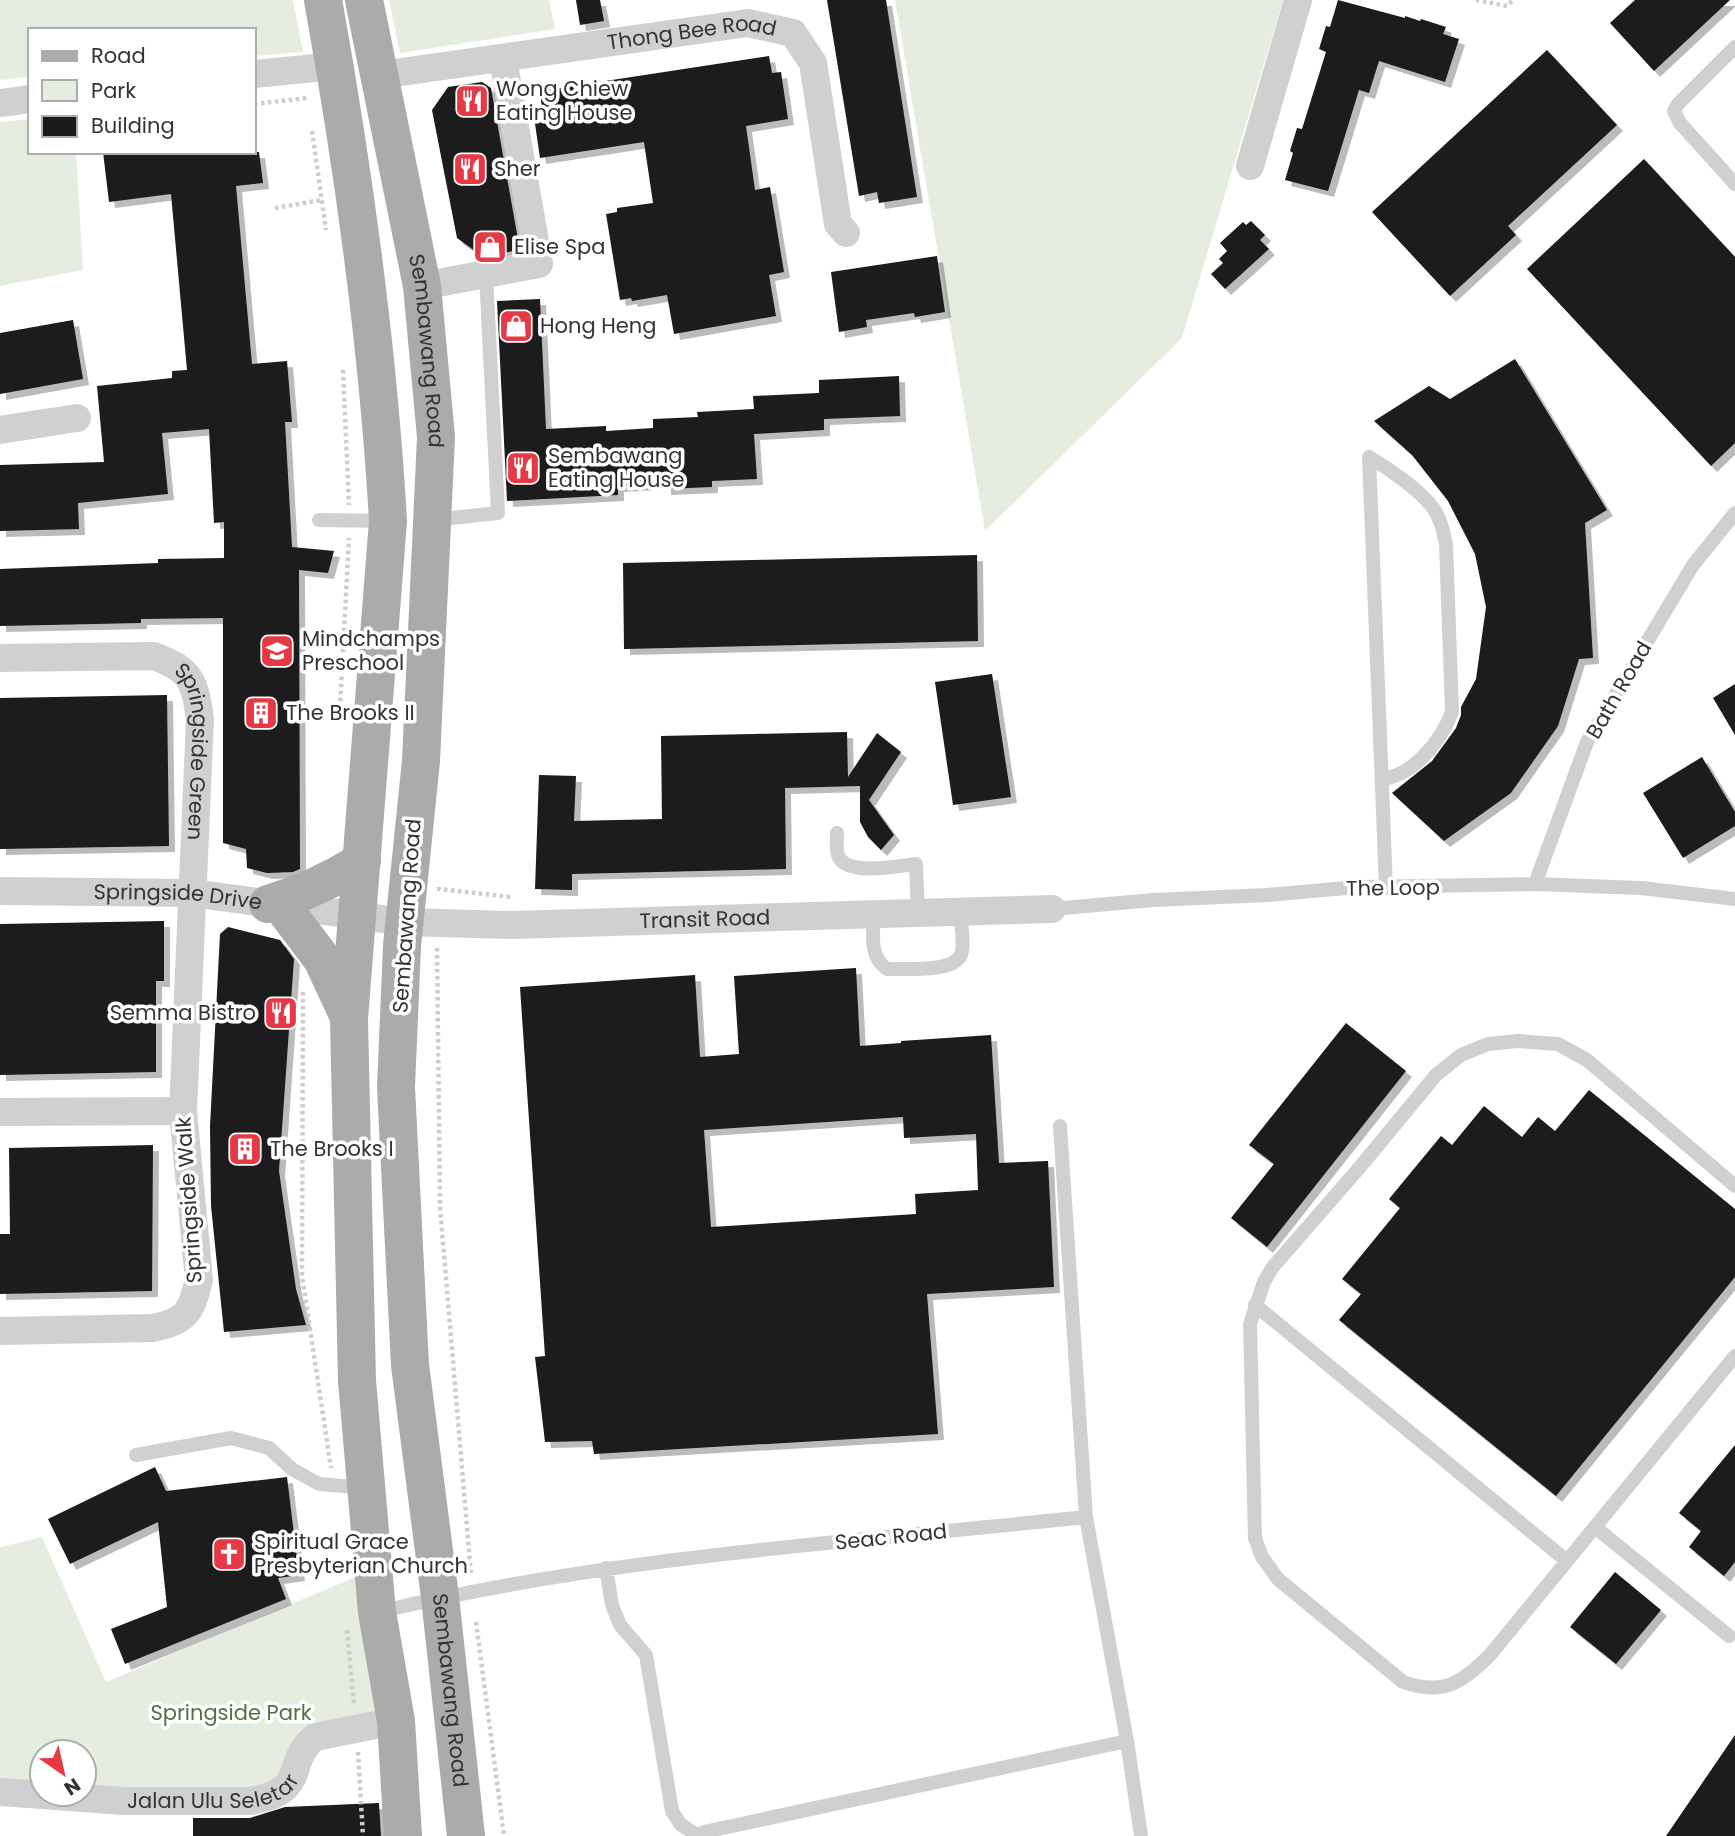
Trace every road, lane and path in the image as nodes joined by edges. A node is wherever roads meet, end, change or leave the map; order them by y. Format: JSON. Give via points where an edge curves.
{"nodes":[{"id":1,"x":323,"y":0,"type":"edge"},
{"id":2,"x":364,"y":0,"type":"edge"},
{"id":3,"x":1298,"y":0,"type":"edge"},
{"id":4,"x":1476,"y":0,"type":"edge"},
{"id":5,"x":1513,"y":0,"type":"edge"},
{"id":6,"x":1735,"y":47,"type":"edge"},
{"id":7,"x":503,"y":58,"type":"junction"},
{"id":8,"x":319,"y":67,"type":"junction"},
{"id":9,"x":256,"y":74,"type":"edge"},
{"id":10,"x":380,"y":75,"type":"junction"},
{"id":11,"x":307,"y":98,"type":"junction"},
{"id":12,"x":28,"y":99,"type":"edge"},
{"id":13,"x":0,"y":103,"type":"edge"},
{"id":14,"x":256,"y":104,"type":"edge"},
{"id":15,"x":309,"y":111,"type":"dead end"},
{"id":16,"x":311,"y":124,"type":"dead end"},
{"id":17,"x":1250,"y":166,"type":"dead end"},
{"id":18,"x":1735,"y":184,"type":"edge"},
{"id":19,"x":322,"y":200,"type":"junction"},
{"id":20,"x":275,"y":208,"type":"dead end"},
{"id":21,"x":846,"y":233,"type":"dead end"},
{"id":22,"x":327,"y":239,"type":"dead end"},
{"id":23,"x":485,"y":274,"type":"junction"},
{"id":24,"x":422,"y":286,"type":"junction"},
{"id":25,"x":342,"y":358,"type":"dead end"},
{"id":26,"x":77,"y":418,"type":"dead end"},
{"id":27,"x":0,"y":430,"type":"edge"},
{"id":28,"x":1735,"y":513,"type":"edge"},
{"id":29,"x":319,"y":520,"type":"dead end"},
{"id":30,"x":350,"y":520,"type":"junction"},
{"id":31,"x":432,"y":520,"type":"junction"},
{"id":32,"x":388,"y":521,"type":"junction"},
{"id":33,"x":0,"y":658,"type":"edge"},
{"id":34,"x":340,"y":714,"type":"dead end"},
{"id":35,"x":1382,"y":779,"type":"junction"},
{"id":36,"x":837,"y":833,"type":"dead end"},
{"id":37,"x":362,"y":861,"type":"junction"},
{"id":38,"x":1535,"y":884,"type":"junction"},
{"id":39,"x":1386,"y":888,"type":"junction"},
{"id":40,"x":0,"y":891,"type":"edge"},
{"id":41,"x":192,"y":894,"type":"junction"},
{"id":42,"x":1735,"y":900,"type":"edge"},
{"id":43,"x":275,"y":905,"type":"junction"},
{"id":44,"x":1052,"y":909,"type":"joint"},
{"id":45,"x":960,"y":912,"type":"junction"},
{"id":46,"x":918,"y":913,"type":"junction"},
{"id":47,"x":874,"y":914,"type":"junction"},
{"id":48,"x":357,"y":916,"type":"junction"},
{"id":49,"x":404,"y":922,"type":"junction"},
{"id":50,"x":437,"y":947,"type":"dead end"},
{"id":51,"x":303,"y":985,"type":"dead end"},
{"id":52,"x":349,"y":1018,"type":"junction"},
{"id":53,"x":183,"y":1111,"type":"junction"},
{"id":54,"x":0,"y":1112,"type":"edge"},
{"id":55,"x":1060,"y":1126,"type":"dead end"},
{"id":56,"x":1735,"y":1186,"type":"edge"},
{"id":57,"x":1255,"y":1305,"type":"junction"},
{"id":58,"x":0,"y":1331,"type":"edge"},
{"id":59,"x":1735,"y":1356,"type":"edge"},
{"id":60,"x":135,"y":1455,"type":"dead end"},
{"id":61,"x":350,"y":1486,"type":"junction"},
{"id":62,"x":1086,"y":1517,"type":"junction"},
{"id":63,"x":1595,"y":1527,"type":"junction"},
{"id":64,"x":1567,"y":1561,"type":"junction"},
{"id":65,"x":606,"y":1568,"type":"junction"},
{"id":66,"x":456,"y":1595,"type":"junction"},
{"id":67,"x":362,"y":1616,"type":"junction"},
{"id":68,"x":1729,"y":1636,"type":"dead end"},
{"id":69,"x":396,"y":1721,"type":"junction"},
{"id":70,"x":356,"y":1728,"type":"junction"},
{"id":71,"x":1127,"y":1741,"type":"junction"},
{"id":72,"x":0,"y":1792,"type":"edge"},
{"id":73,"x":363,"y":1836,"type":"edge"},
{"id":74,"x":403,"y":1836,"type":"edge"},
{"id":75,"x":466,"y":1836,"type":"edge"},
{"id":76,"x":504,"y":1836,"type":"edge"},
{"id":77,"x":1141,"y":1836,"type":"edge"}],
"edges":[{"from":1,"to":8,"type":"main road"},
{"from":2,"to":10,"type":"main road","name":"Sembawang Road"},
{"from":3,"to":17,"type":"street"},
{"from":4,"to":5,"type":"path","via":[[1507,6]]},
{"from":6,"to":18,"type":"lane","via":[[1675,111],[1680,123]]},
{"from":7,"to":10,"type":"street","name":"Thong Bee Road"},
{"from":7,"to":21,"type":"street","name":"Thong Bee Road","via":[[748,23],[793,33],[813,62],[838,224]]},
{"from":7,"to":23,"type":"street","via":[[539,264]]},
{"from":8,"to":9,"type":"street"},
{"from":8,"to":11,"type":"path"},
{"from":8,"to":32,"type":"main road","via":[[369,296]]},
{"from":10,"to":24,"type":"main road","name":"Sembawang Road"},
{"from":11,"to":14,"type":"path"},
{"from":11,"to":15,"type":"path"},
{"from":12,"to":13,"type":"street"},
{"from":16,"to":19,"type":"path"},
{"from":19,"to":20,"type":"path"},
{"from":19,"to":22,"type":"path"},
{"from":23,"to":24,"type":"street"},
{"from":23,"to":31,"type":"lane","via":[[498,513]]},
{"from":24,"to":31,"type":"main road","name":"Sembawang Road","via":[[436,437]]},
{"from":25,"to":30,"type":"path"},
{"from":26,"to":27,"type":"street"},
{"from":28,"to":38,"type":"lane","name":"Bath Road","via":[[1693,565],[1587,742]]},
{"from":29,"to":30,"type":"lane"},
{"from":30,"to":32,"type":"lane"},
{"from":30,"to":34,"type":"path"},
{"from":31,"to":49,"type":"main road","name":"Sembawang Road","via":[[421,761]]},
{"from":32,"to":37,"type":"main road"},
{"from":33,"to":41,"type":"street","name":"Springside Green","via":[[154,656],[175,664],[189,677],[200,719]]},
{"from":35,"to":35,"type":"lane","via":[[1410,768],[1447,727],[1452,712],[1446,544],[1432,507],[1390,469],[1369,457]]},
{"from":35,"to":39,"type":"lane"},
{"from":36,"to":46,"type":"lane","via":[[838,856],[854,869],[916,864]]},
{"from":37,"to":43,"type":"main road"},
{"from":37,"to":48,"type":"main road"},
{"from":38,"to":39,"type":"lane","name":"The Loop"},
{"from":38,"to":42,"type":"lane","name":"The Loop","via":[[1641,888]]},
{"from":39,"to":44,"type":"lane","name":"The Loop"},
{"from":40,"to":41,"type":"street","name":"Springside Drive"},
{"from":41,"to":43,"type":"street","name":"Springside Drive"},
{"from":41,"to":53,"type":"street","name":"Springside Walk"},
{"from":43,"to":48,"type":"street","name":"Springside Drive"},
{"from":43,"to":52,"type":"main road","via":[[322,959]]},
{"from":44,"to":45,"type":"street","name":"Transit Road"},
{"from":45,"to":46,"type":"street","name":"Transit Road"},
{"from":45,"to":47,"type":"lane","via":[[962,953],[958,961],[948,966],[887,969],[875,956]]},
{"from":46,"to":47,"type":"street","name":"Transit Road"},
{"from":47,"to":49,"type":"street","name":"Transit Road","via":[[513,925]]},
{"from":48,"to":49,"type":"street","name":"Transit Road"},
{"from":48,"to":52,"type":"main road"},
{"from":49,"to":66,"type":"main road","name":"Sembawang Road","via":[[396,1087],[410,1365]]},
{"from":50,"to":66,"type":"path","via":[[440,1207]]},
{"from":51,"to":61,"type":"path","via":[[302,1276]]},
{"from":52,"to":61,"type":"main road","via":[[357,1381]]},
{"from":53,"to":54,"type":"street"},
{"from":53,"to":58,"type":"street","name":"Springside Walk","via":[[199,1280],[186,1315],[153,1328]]},
{"from":55,"to":62,"type":"lane"},
{"from":56,"to":57,"type":"lane","via":[[1587,1060],[1558,1044],[1488,1044],[1461,1055],[1436,1075],[1272,1268]]},
{"from":57,"to":64,"type":"lane"},
{"from":57,"to":64,"type":"lane","via":[[1250,1324],[1255,1538],[1278,1579],[1382,1665],[1403,1682],[1422,1689],[1468,1677]]},
{"from":59,"to":63,"type":"lane"},
{"from":60,"to":61,"type":"lane","via":[[230,1438],[269,1448],[318,1484]]},
{"from":61,"to":67,"type":"main road"},
{"from":62,"to":65,"type":"lane","name":"Seac Road"},
{"from":62,"to":71,"type":"lane"},
{"from":63,"to":64,"type":"lane"},
{"from":63,"to":68,"type":"lane"},
{"from":65,"to":66,"type":"lane","name":"Seac Road"},
{"from":65,"to":71,"type":"lane","via":[[620,1625],[646,1656],[672,1811],[681,1825],[699,1836]]},
{"from":66,"to":67,"type":"lane","name":"Seac Road"},
{"from":66,"to":75,"type":"main road","name":"Sembawang Road"},
{"from":66,"to":76,"type":"path"},
{"from":67,"to":69,"type":"main road"},
{"from":67,"to":70,"type":"path"},
{"from":69,"to":70,"type":"street","name":"Jalan Ulu Seletar"},
{"from":69,"to":74,"type":"main road"},
{"from":70,"to":72,"type":"street","name":"Jalan Ulu Seletar","via":[[315,1737],[307,1744],[290,1783],[267,1798],[123,1801]]},
{"from":70,"to":73,"type":"path"},
{"from":71,"to":77,"type":"lane"}]}
